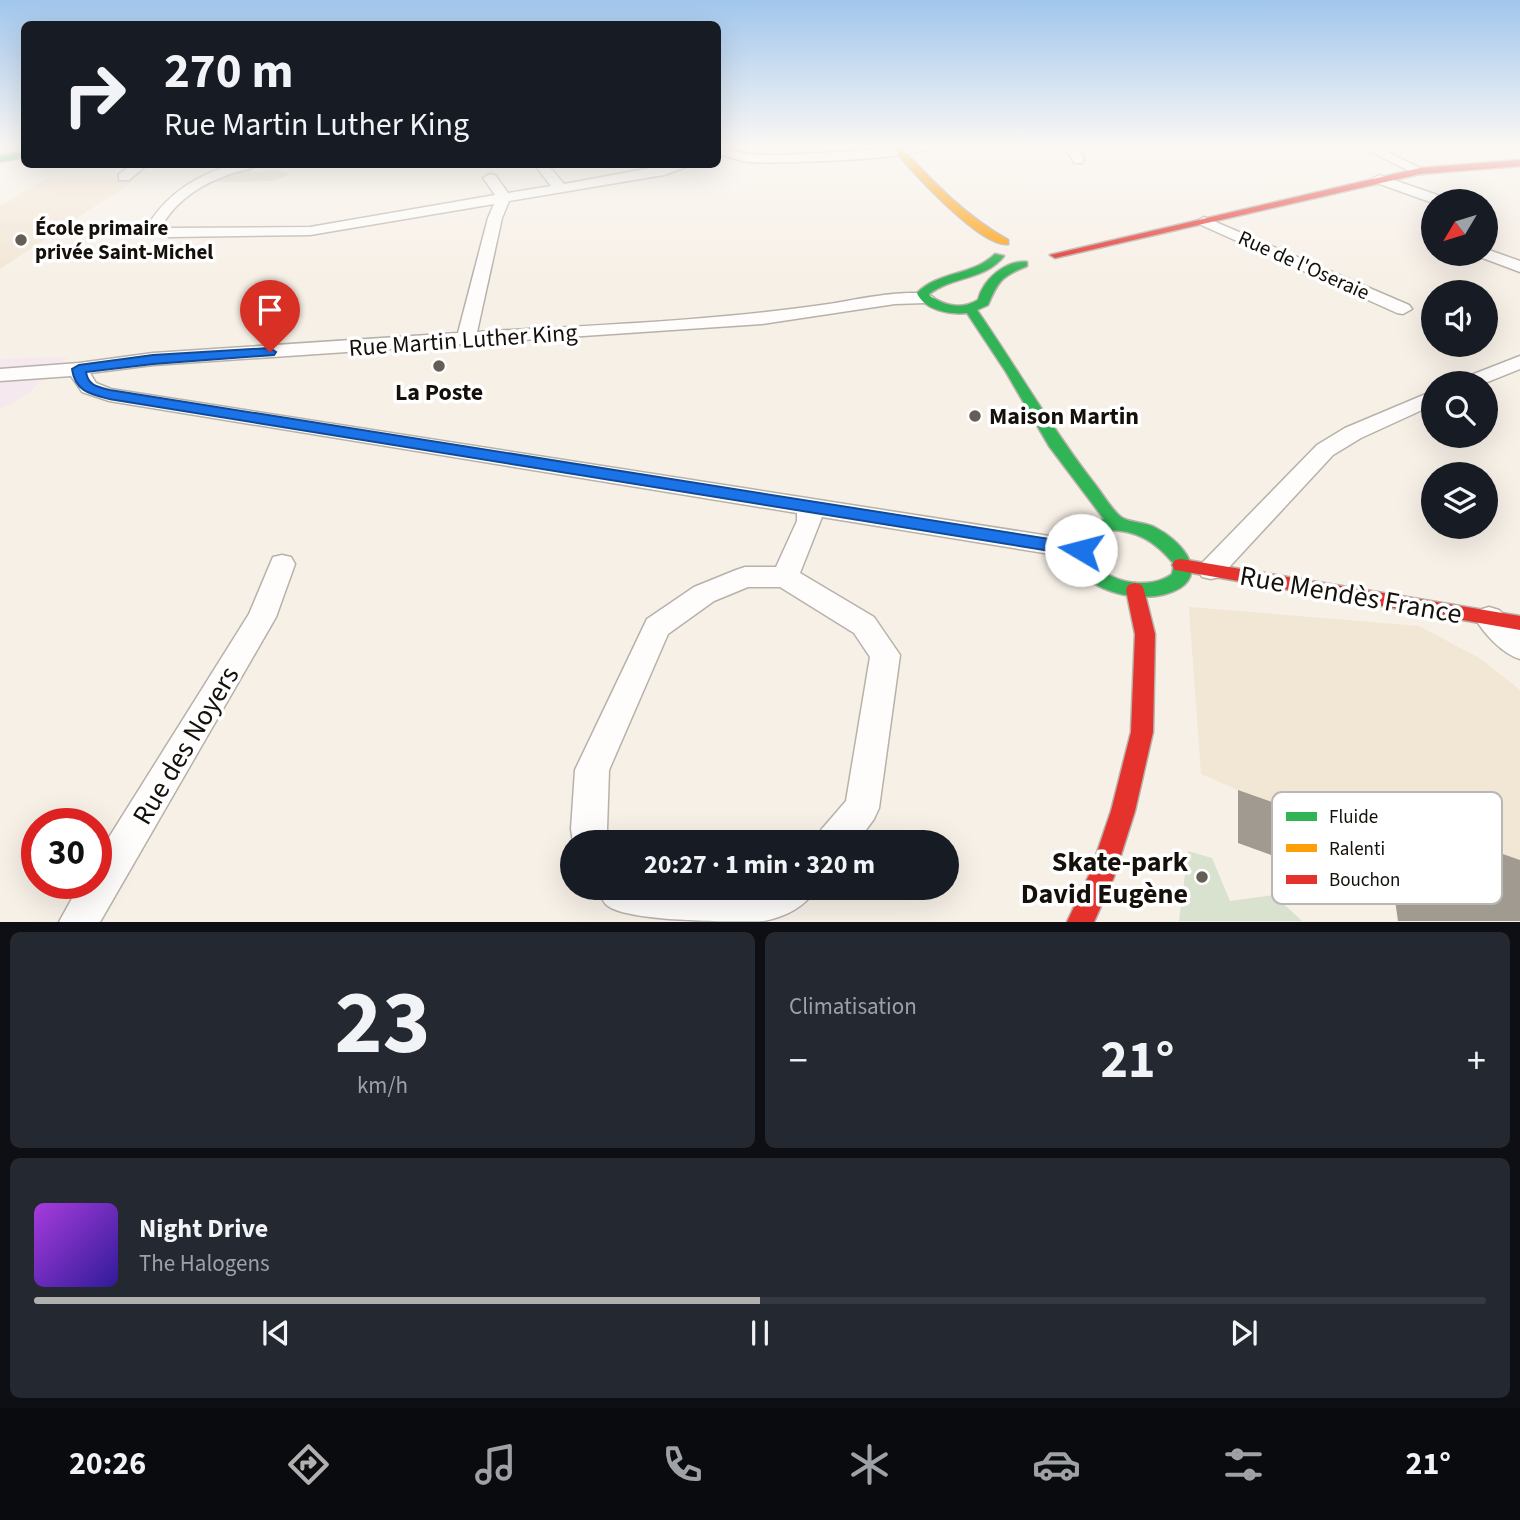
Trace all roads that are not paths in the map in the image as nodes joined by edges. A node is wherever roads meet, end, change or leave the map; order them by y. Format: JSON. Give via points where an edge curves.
{"nodes":[{"id":1,"x":193,"y":190,"type":"edge"},
{"id":2,"x":498,"y":190,"type":"edge"},
{"id":3,"x":549,"y":190,"type":"edge"},
{"id":4,"x":937,"y":190,"type":"edge"},
{"id":5,"x":1333,"y":190,"type":"edge"},
{"id":6,"x":504,"y":198,"type":"junction"},
{"id":7,"x":1205,"y":221,"type":"junction"},
{"id":8,"x":1042,"y":244,"type":"dead end"},
{"id":9,"x":1006,"y":246,"type":"junction"},
{"id":10,"x":1498,"y":249,"type":"edge"},
{"id":11,"x":1520,"y":253,"type":"edge"},
{"id":12,"x":1055,"y":255,"type":"junction"},
{"id":13,"x":1498,"y":257,"type":"edge"},
{"id":14,"x":1023,"y":264,"type":"junction"},
{"id":15,"x":1520,"y":267,"type":"edge"},
{"id":16,"x":925,"y":298,"type":"junction"},
{"id":17,"x":970,"y":309,"type":"junction"},
{"id":18,"x":1403,"y":309,"type":"dead end"},
{"id":19,"x":466,"y":340,"type":"junction"},
{"id":20,"x":1520,"y":362,"type":"edge"},
{"id":21,"x":79,"y":369,"type":"junction"},
{"id":22,"x":1498,"y":371,"type":"edge"},
{"id":23,"x":0,"y":375,"type":"edge"},
{"id":24,"x":1421,"y":402,"type":"edge"},
{"id":25,"x":810,"y":507,"type":"junction"},
{"id":26,"x":1117,"y":524,"type":"junction"},
{"id":27,"x":1081,"y":550,"type":"junction"},
{"id":28,"x":282,"y":564,"type":"dead end"},
{"id":29,"x":1181,"y":565,"type":"junction"},
{"id":30,"x":1211,"y":570,"type":"junction"},
{"id":31,"x":785,"y":577,"type":"junction"},
{"id":32,"x":1135,"y":590,"type":"junction"},
{"id":33,"x":1489,"y":618,"type":"junction"},
{"id":34,"x":1520,"y":623,"type":"edge"},
{"id":35,"x":1520,"y":648,"type":"edge"},
{"id":36,"x":589,"y":830,"type":"edge"},
{"id":37,"x":844,"y":830,"type":"edge"},
{"id":38,"x":663,"y":900,"type":"edge"},
{"id":39,"x":769,"y":900,"type":"edge"},
{"id":40,"x":78,"y":922,"type":"edge"},
{"id":41,"x":1080,"y":922,"type":"edge"}],
"edges":[{"from":1,"to":6,"type":"street","via":[[162,213],[157,222],[160,229],[169,233],[310,231]]},
{"from":2,"to":6,"type":"street"},
{"from":3,"to":6,"type":"street"},
{"from":4,"to":9,"type":"street"},
{"from":5,"to":7,"type":"street"},
{"from":6,"to":19,"type":"street"},
{"from":7,"to":12,"type":"street"},
{"from":7,"to":18,"type":"street","name":"Rue de l'Oseraie"},
{"from":8,"to":12,"type":"street"},
{"from":9,"to":14,"type":"street"},
{"from":9,"to":16,"type":"street","via":[[994,264],[979,273],[930,286],[923,293]]},
{"from":10,"to":11,"type":"street"},
{"from":12,"to":14,"type":"street","via":[[1042,264]]},
{"from":13,"to":15,"type":"street"},
{"from":14,"to":17,"type":"street","via":[[996,278],[986,289],[984,302]]},
{"from":16,"to":17,"type":"street","name":"Rue Martin Luther King","via":[[948,309]]},
{"from":16,"to":19,"type":"street","name":"Rue Martin Luther King","via":[[762,319]]},
{"from":17,"to":26,"type":"street","via":[[1057,446]]},
{"from":19,"to":21,"type":"street","name":"Rue Martin Luther King","via":[[153,359]]},
{"from":20,"to":22,"type":"street"},
{"from":21,"to":23,"type":"street","name":"Rue Martin Luther King"},
{"from":21,"to":25,"type":"street","via":[[81,381],[89,389],[109,394]]},
{"from":24,"to":30,"type":"street","via":[[1325,450]]},
{"from":25,"to":27,"type":"street"},
{"from":25,"to":31,"type":"street"},
{"from":26,"to":27,"type":"street","via":[[1089,530]]},
{"from":26,"to":29,"type":"street","via":[[1141,528],[1163,539]]},
{"from":27,"to":32,"type":"street","via":[[1097,573]]},
{"from":28,"to":40,"type":"street","name":"Rue des Noyers","via":[[262,617]]},
{"from":29,"to":30,"type":"street","name":"Rue Mendès France"},
{"from":29,"to":32,"type":"street","via":[[1180,576],[1170,587]]},
{"from":30,"to":33,"type":"street","name":"Rue Mendès France"},
{"from":31,"to":36,"type":"street","via":[[745,578],[704,594],[657,627],[592,770]]},
{"from":31,"to":37,"type":"street","via":[[864,625],[885,655],[862,808]]},
{"from":32,"to":41,"type":"street","via":[[1144,634],[1142,732],[1119,824]]},
{"from":33,"to":34,"type":"street","name":"Rue Mendès France"},
{"from":33,"to":35,"type":"street"},
{"from":38,"to":39,"type":"street","via":[[718,908]]}]}
